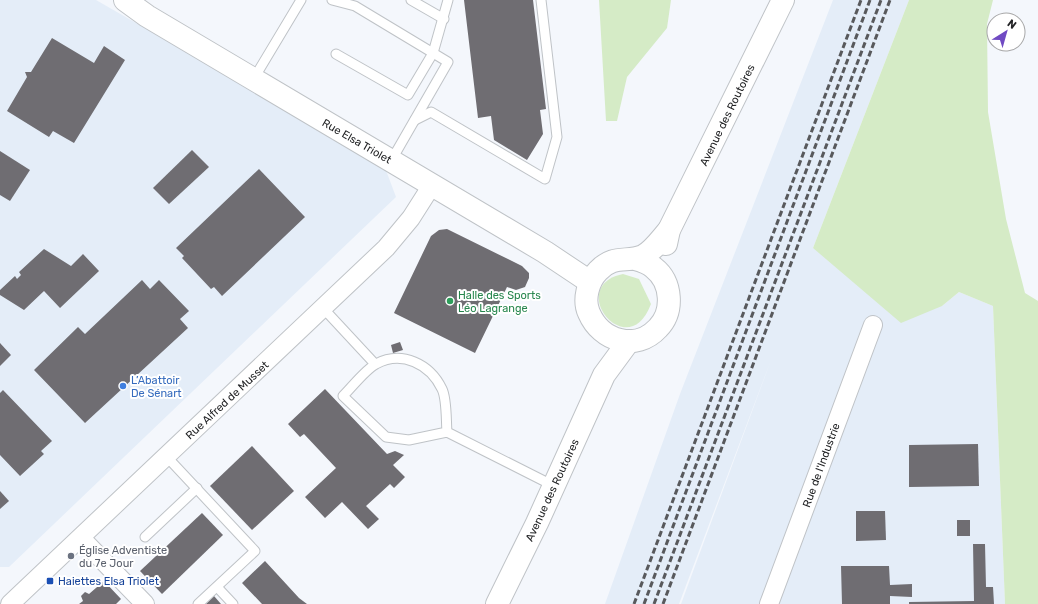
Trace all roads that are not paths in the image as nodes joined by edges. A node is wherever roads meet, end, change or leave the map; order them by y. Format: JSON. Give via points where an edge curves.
{"nodes":[{"id":1,"x":125,"y":0,"type":"edge"},
{"id":2,"x":301,"y":0,"type":"edge"},
{"id":3,"x":332,"y":0,"type":"edge"},
{"id":4,"x":411,"y":0,"type":"edge"},
{"id":5,"x":448,"y":0,"type":"edge"},
{"id":6,"x":541,"y":0,"type":"edge"},
{"id":7,"x":784,"y":0,"type":"edge"},
{"id":8,"x":444,"y":19,"type":"junction"},
{"id":9,"x":433,"y":53,"type":"junction"},
{"id":10,"x":336,"y":54,"type":"dead end"},
{"id":11,"x":253,"y":80,"type":"junction"},
{"id":12,"x":415,"y":120,"type":"junction"},
{"id":13,"x":391,"y":161,"type":"junction"},
{"id":14,"x":432,"y":185,"type":"junction"},
{"id":15,"x":669,"y":230,"type":"junction"},
{"id":16,"x":635,"y":259,"type":"junction"},
{"id":17,"x":655,"y":268,"type":"junction"},
{"id":18,"x":590,"y":282,"type":"junction"},
{"id":19,"x":324,"y":308,"type":"junction"},
{"id":20,"x":873,"y":325,"type":"dead end"},
{"id":21,"x":605,"y":335,"type":"junction"},
{"id":22,"x":628,"y":342,"type":"junction"},
{"id":23,"x":375,"y":364,"type":"junction"},
{"id":24,"x":604,"y":375,"type":"junction"},
{"id":25,"x":447,"y":432,"type":"junction"},
{"id":26,"x":167,"y":456,"type":"junction"},
{"id":27,"x":554,"y":486,"type":"junction"},
{"id":28,"x":197,"y":488,"type":"junction"},
{"id":29,"x":145,"y":537,"type":"dead end"},
{"id":30,"x":81,"y":538,"type":"junction"},
{"id":31,"x":217,"y":587,"type":"junction"},
{"id":32,"x":10,"y":604,"type":"edge"},
{"id":33,"x":145,"y":604,"type":"edge"},
{"id":34,"x":198,"y":604,"type":"edge"},
{"id":35,"x":233,"y":604,"type":"edge"},
{"id":36,"x":497,"y":604,"type":"edge"},
{"id":37,"x":768,"y":604,"type":"edge"}],
"edges":[{"from":1,"to":11,"type":"street","name":"Rue Elsa Triolet"},
{"from":2,"to":11,"type":"lane"},
{"from":3,"to":9,"type":"lane","via":[[355,6]]},
{"from":4,"to":8,"type":"lane"},
{"from":5,"to":8,"type":"lane"},
{"from":6,"to":12,"type":"lane","via":[[557,137],[545,179],[431,112]]},
{"from":7,"to":15,"type":"street","name":"Avenue des Routoires"},
{"from":8,"to":9,"type":"lane"},
{"from":9,"to":10,"type":"lane","via":[[408,95]]},
{"from":9,"to":12,"type":"lane","via":[[448,62]]},
{"from":11,"to":13,"type":"street","name":"Rue Elsa Triolet"},
{"from":12,"to":13,"type":"lane"},
{"from":13,"to":14,"type":"street","name":"Rue Elsa Triolet"},
{"from":14,"to":18,"type":"street","name":"Rue Elsa Triolet","via":[[546,252]]},
{"from":14,"to":19,"type":"street","name":"Rue Alfred de Musset","via":[[411,218],[386,248]]},
{"from":15,"to":16,"type":"street","name":"Avenue des Routoires","via":[[652,249]]},
{"from":15,"to":17,"type":"street","name":"Avenue des Routoires","via":[[667,242]]},
{"from":16,"to":17,"type":"street","name":"Avenue des Routoires"},
{"from":16,"to":18,"type":"street","name":"Avenue des Routoires","via":[[622,258],[608,263]]},
{"from":17,"to":22,"type":"street","via":[[665,281],[669,298],[667,314],[658,328],[645,338]]},
{"from":18,"to":21,"type":"street","via":[[586,296],[588,311],[594,324]]},
{"from":19,"to":23,"type":"lane"},
{"from":19,"to":26,"type":"street","name":"Rue Alfred de Musset"},
{"from":20,"to":37,"type":"street","name":"Rue de l'Industrie"},
{"from":21,"to":22,"type":"street"},
{"from":21,"to":24,"type":"street","name":"Avenue des Routoires"},
{"from":22,"to":24,"type":"street","name":"Avenue des Routoires"},
{"from":23,"to":25,"type":"lane","via":[[390,359],[413,360],[431,372],[443,390]]},
{"from":23,"to":25,"type":"lane","via":[[343,396],[386,437],[409,440]]},
{"from":24,"to":27,"type":"street","name":"Avenue des Routoires"},
{"from":25,"to":27,"type":"lane"},
{"from":26,"to":28,"type":"lane"},
{"from":26,"to":30,"type":"street","name":"Rue Alfred de Musset"},
{"from":27,"to":36,"type":"street","name":"Avenue des Routoires"},
{"from":28,"to":29,"type":"lane"},
{"from":28,"to":31,"type":"lane","via":[[255,551]]},
{"from":30,"to":32,"type":"street","name":"Rue Alfred de Musset"},
{"from":30,"to":33,"type":"street"},
{"from":31,"to":34,"type":"lane"},
{"from":31,"to":35,"type":"lane"}]}
